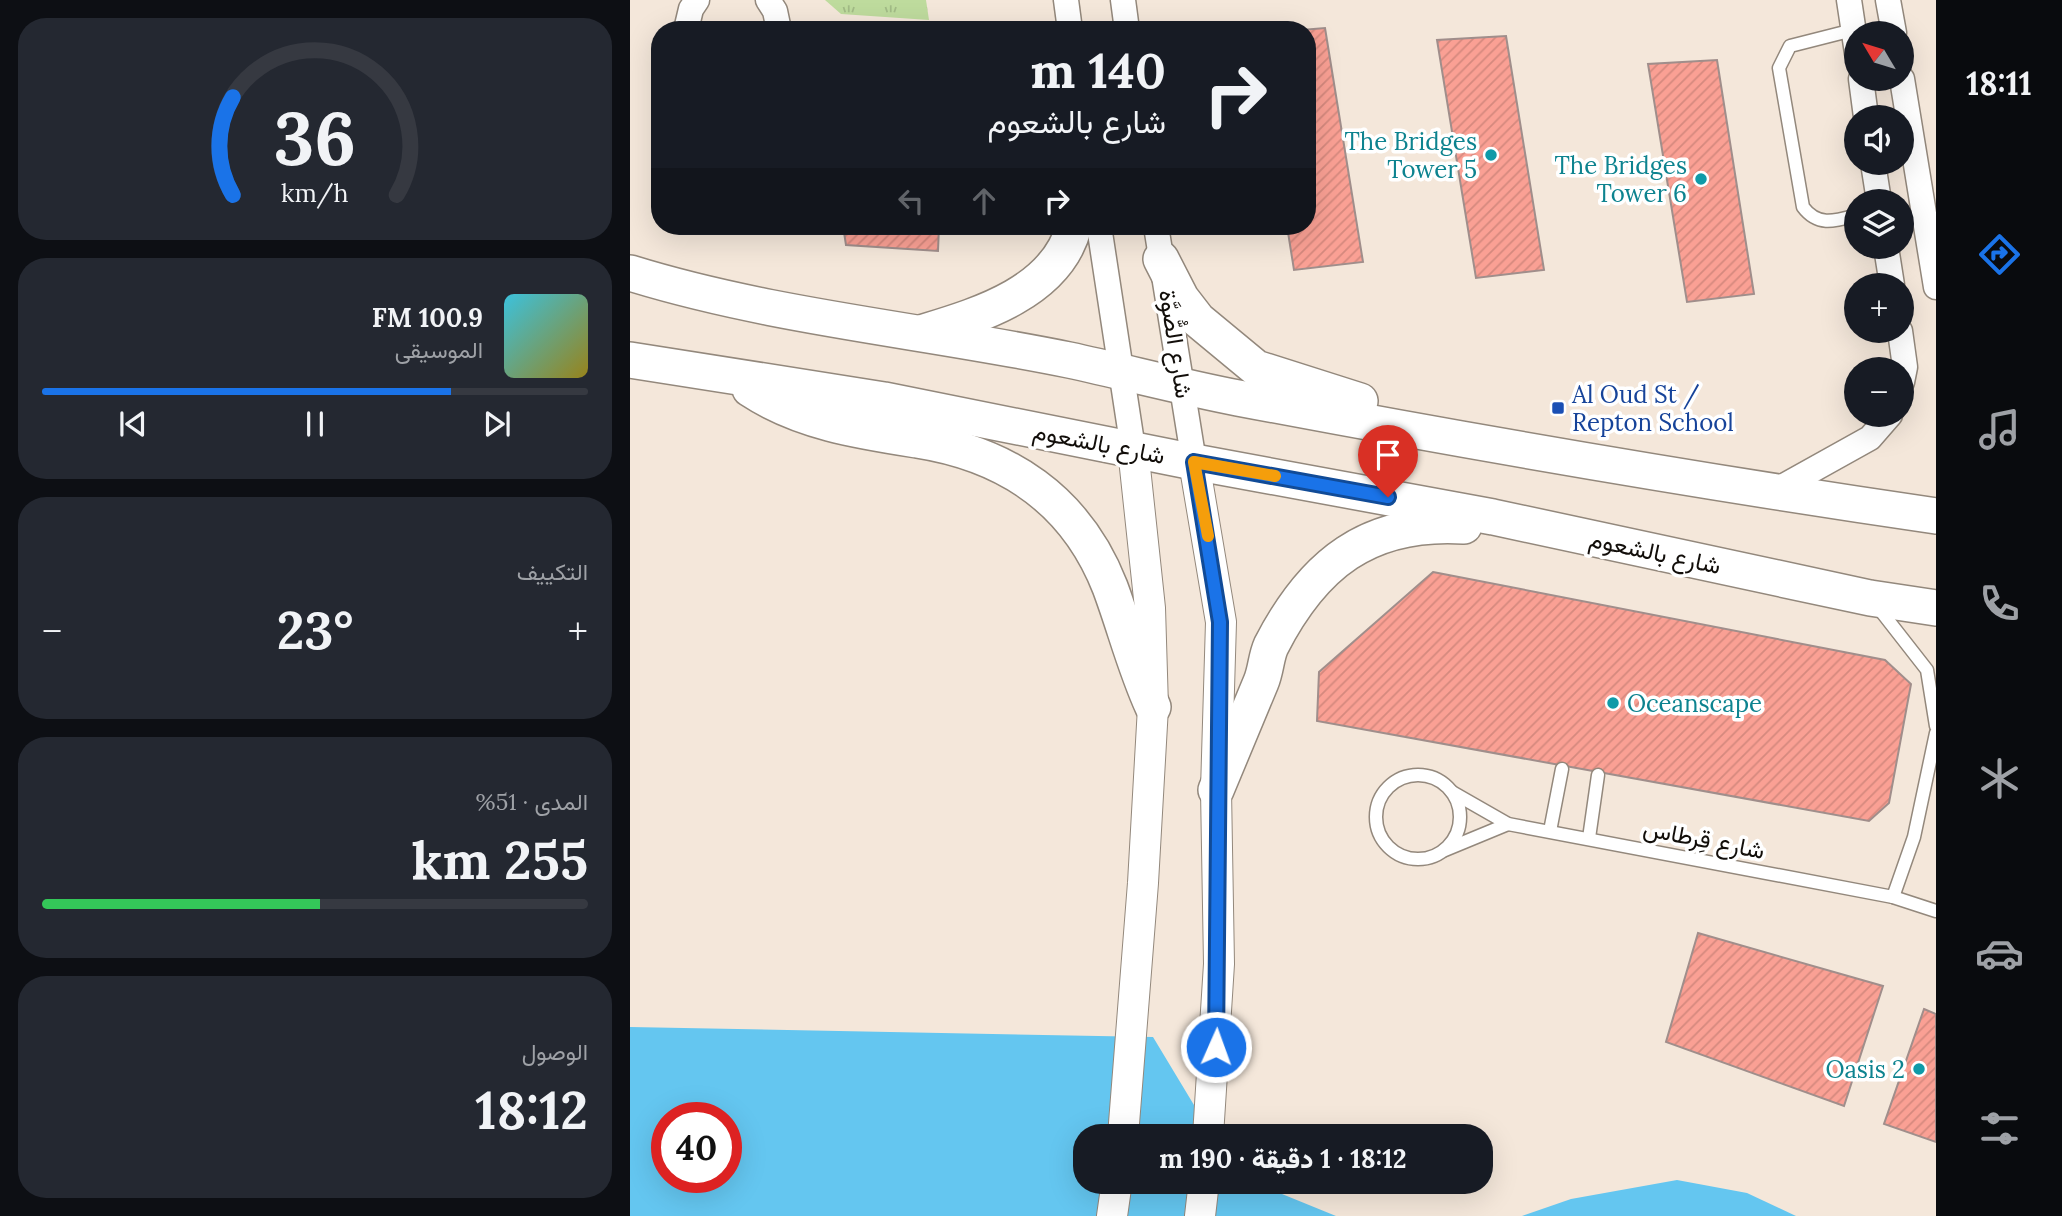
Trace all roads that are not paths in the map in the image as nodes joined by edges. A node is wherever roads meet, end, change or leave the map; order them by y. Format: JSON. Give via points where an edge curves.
{"nodes":[{"id":1,"x":697,"y":0,"type":"edge"},
{"id":2,"x":768,"y":0,"type":"edge"},
{"id":3,"x":1066,"y":0,"type":"edge"},
{"id":4,"x":1123,"y":0,"type":"edge"},
{"id":5,"x":1849,"y":0,"type":"edge"},
{"id":6,"x":1888,"y":0,"type":"edge"},
{"id":7,"x":688,"y":21,"type":"edge"},
{"id":8,"x":777,"y":21,"type":"edge"},
{"id":9,"x":1069,"y":21,"type":"edge"},
{"id":10,"x":1126,"y":21,"type":"edge"},
{"id":11,"x":1852,"y":21,"type":"edge"},
{"id":12,"x":1892,"y":21,"type":"edge"},
{"id":13,"x":1844,"y":41,"type":"edge"},
{"id":14,"x":1904,"y":91,"type":"edge"},
{"id":15,"x":1844,"y":218,"type":"edge"},
{"id":16,"x":1071,"y":235,"type":"edge"},
{"id":17,"x":1100,"y":235,"type":"edge"},
{"id":18,"x":1159,"y":242,"type":"edge"},
{"id":19,"x":630,"y":273,"type":"edge"},
{"id":20,"x":1936,"y":287,"type":"edge"},
{"id":21,"x":916,"y":335,"type":"junction"},
{"id":22,"x":630,"y":360,"type":"edge"},
{"id":23,"x":1119,"y":372,"type":"junction"},
{"id":24,"x":733,"y":377,"type":"junction"},
{"id":25,"x":1183,"y":385,"type":"junction"},
{"id":26,"x":1880,"y":427,"type":"edge"},
{"id":27,"x":1476,"y":439,"type":"junction"},
{"id":28,"x":1133,"y":449,"type":"junction"},
{"id":29,"x":1194,"y":462,"type":"junction"},
{"id":30,"x":1773,"y":492,"type":"junction"},
{"id":31,"x":1936,"y":516,"type":"edge"},
{"id":32,"x":1530,"y":524,"type":"junction"},
{"id":33,"x":1870,"y":598,"type":"junction"},
{"id":34,"x":1936,"y":608,"type":"edge"},
{"id":35,"x":1153,"y":707,"type":"junction"},
{"id":36,"x":1936,"y":726,"type":"edge"},
{"id":37,"x":1936,"y":733,"type":"edge"},
{"id":38,"x":1562,"y":769,"type":"dead end"},
{"id":39,"x":1598,"y":775,"type":"dead end"},
{"id":40,"x":1216,"y":790,"type":"junction"},
{"id":41,"x":1452,"y":792,"type":"junction"},
{"id":42,"x":1508,"y":824,"type":"junction"},
{"id":43,"x":1550,"y":831,"type":"junction"},
{"id":44,"x":1589,"y":838,"type":"junction"},
{"id":45,"x":1441,"y":851,"type":"junction"},
{"id":46,"x":1892,"y":897,"type":"junction"},
{"id":47,"x":1936,"y":911,"type":"edge"},
{"id":48,"x":1124,"y":1124,"type":"edge"},
{"id":49,"x":1209,"y":1124,"type":"edge"},
{"id":50,"x":1115,"y":1194,"type":"edge"},
{"id":51,"x":1203,"y":1194,"type":"edge"},
{"id":52,"x":1112,"y":1216,"type":"edge"},
{"id":53,"x":1200,"y":1216,"type":"edge"}],
"edges":[{"from":1,"to":7,"type":"street"},
{"from":2,"to":8,"type":"street"},
{"from":3,"to":9,"type":"street"},
{"from":4,"to":10,"type":"street"},
{"from":5,"to":11,"type":"street"},
{"from":6,"to":12,"type":"street"},
{"from":13,"to":15,"type":"lane","via":[[1796,43],[1784,51],[1779,68],[1803,207],[1816,220]]},
{"from":14,"to":20,"type":"street"},
{"from":16,"to":21,"type":"main road","via":[[1056,262],[1006,302]]},
{"from":17,"to":23,"type":"street"},
{"from":18,"to":25,"type":"street","name":"شارع الصُّوَّة"},
{"from":18,"to":27,"type":"main road","via":[[1181,299],[1198,320],[1256,368]]},
{"from":19,"to":21,"type":"main road","via":[[672,286]]},
{"from":21,"to":23,"type":"main road"},
{"from":22,"to":24,"type":"main road","name":"شارع بالشعوم"},
{"from":23,"to":25,"type":"main road"},
{"from":23,"to":28,"type":"street"},
{"from":24,"to":28,"type":"main road","name":"شارع بالشعوم","via":[[884,400]]},
{"from":24,"to":35,"type":"main road","via":[[810,418],[950,445],[987,457],[1052,500],[1095,555]]},
{"from":25,"to":27,"type":"main road"},
{"from":25,"to":29,"type":"street","name":"شارع الصُّوَّة"},
{"from":26,"to":30,"type":"street","via":[[1870,438]]},
{"from":27,"to":30,"type":"main road"},
{"from":28,"to":29,"type":"main road","name":"شارع بالشعوم"},
{"from":28,"to":35,"type":"street","via":[[1150,608]]},
{"from":29,"to":32,"type":"main road","name":"شارع بالشعوم"},
{"from":29,"to":40,"type":"street","via":[[1220,622]]},
{"from":30,"to":31,"type":"main road"},
{"from":32,"to":33,"type":"main road","name":"شارع بالشعوم"},
{"from":32,"to":40,"type":"main road","via":[[1498,528],[1442,525],[1395,531],[1355,547],[1318,575],[1270,648],[1263,677]]},
{"from":33,"to":34,"type":"main road","name":"شارع بالشعوم"},
{"from":33,"to":36,"type":"lane","via":[[1927,670]]},
{"from":35,"to":48,"type":"street"},
{"from":37,"to":46,"type":"lane","via":[[1914,837]]},
{"from":38,"to":43,"type":"lane"},
{"from":39,"to":44,"type":"lane"},
{"from":40,"to":49,"type":"street","via":[[1219,978]]},
{"from":41,"to":42,"type":"lane","name":"شارع قِرطاس"},
{"from":41,"to":45,"type":"lane","via":[[1460,817],[1451,842]]},
{"from":41,"to":45,"type":"lane","via":[[1442,782],[1415,775],[1390,785],[1377,809],[1381,836],[1390,848],[1415,858]]},
{"from":42,"to":43,"type":"lane","name":"شارع قِرطاس"},
{"from":42,"to":45,"type":"lane"},
{"from":43,"to":44,"type":"lane","name":"شارع قِرطاس"},
{"from":44,"to":46,"type":"lane","name":"شارع قِرطاس"},
{"from":46,"to":47,"type":"lane","name":"شارع قِرطاس"},
{"from":50,"to":52,"type":"street"},
{"from":51,"to":53,"type":"street"}]}
